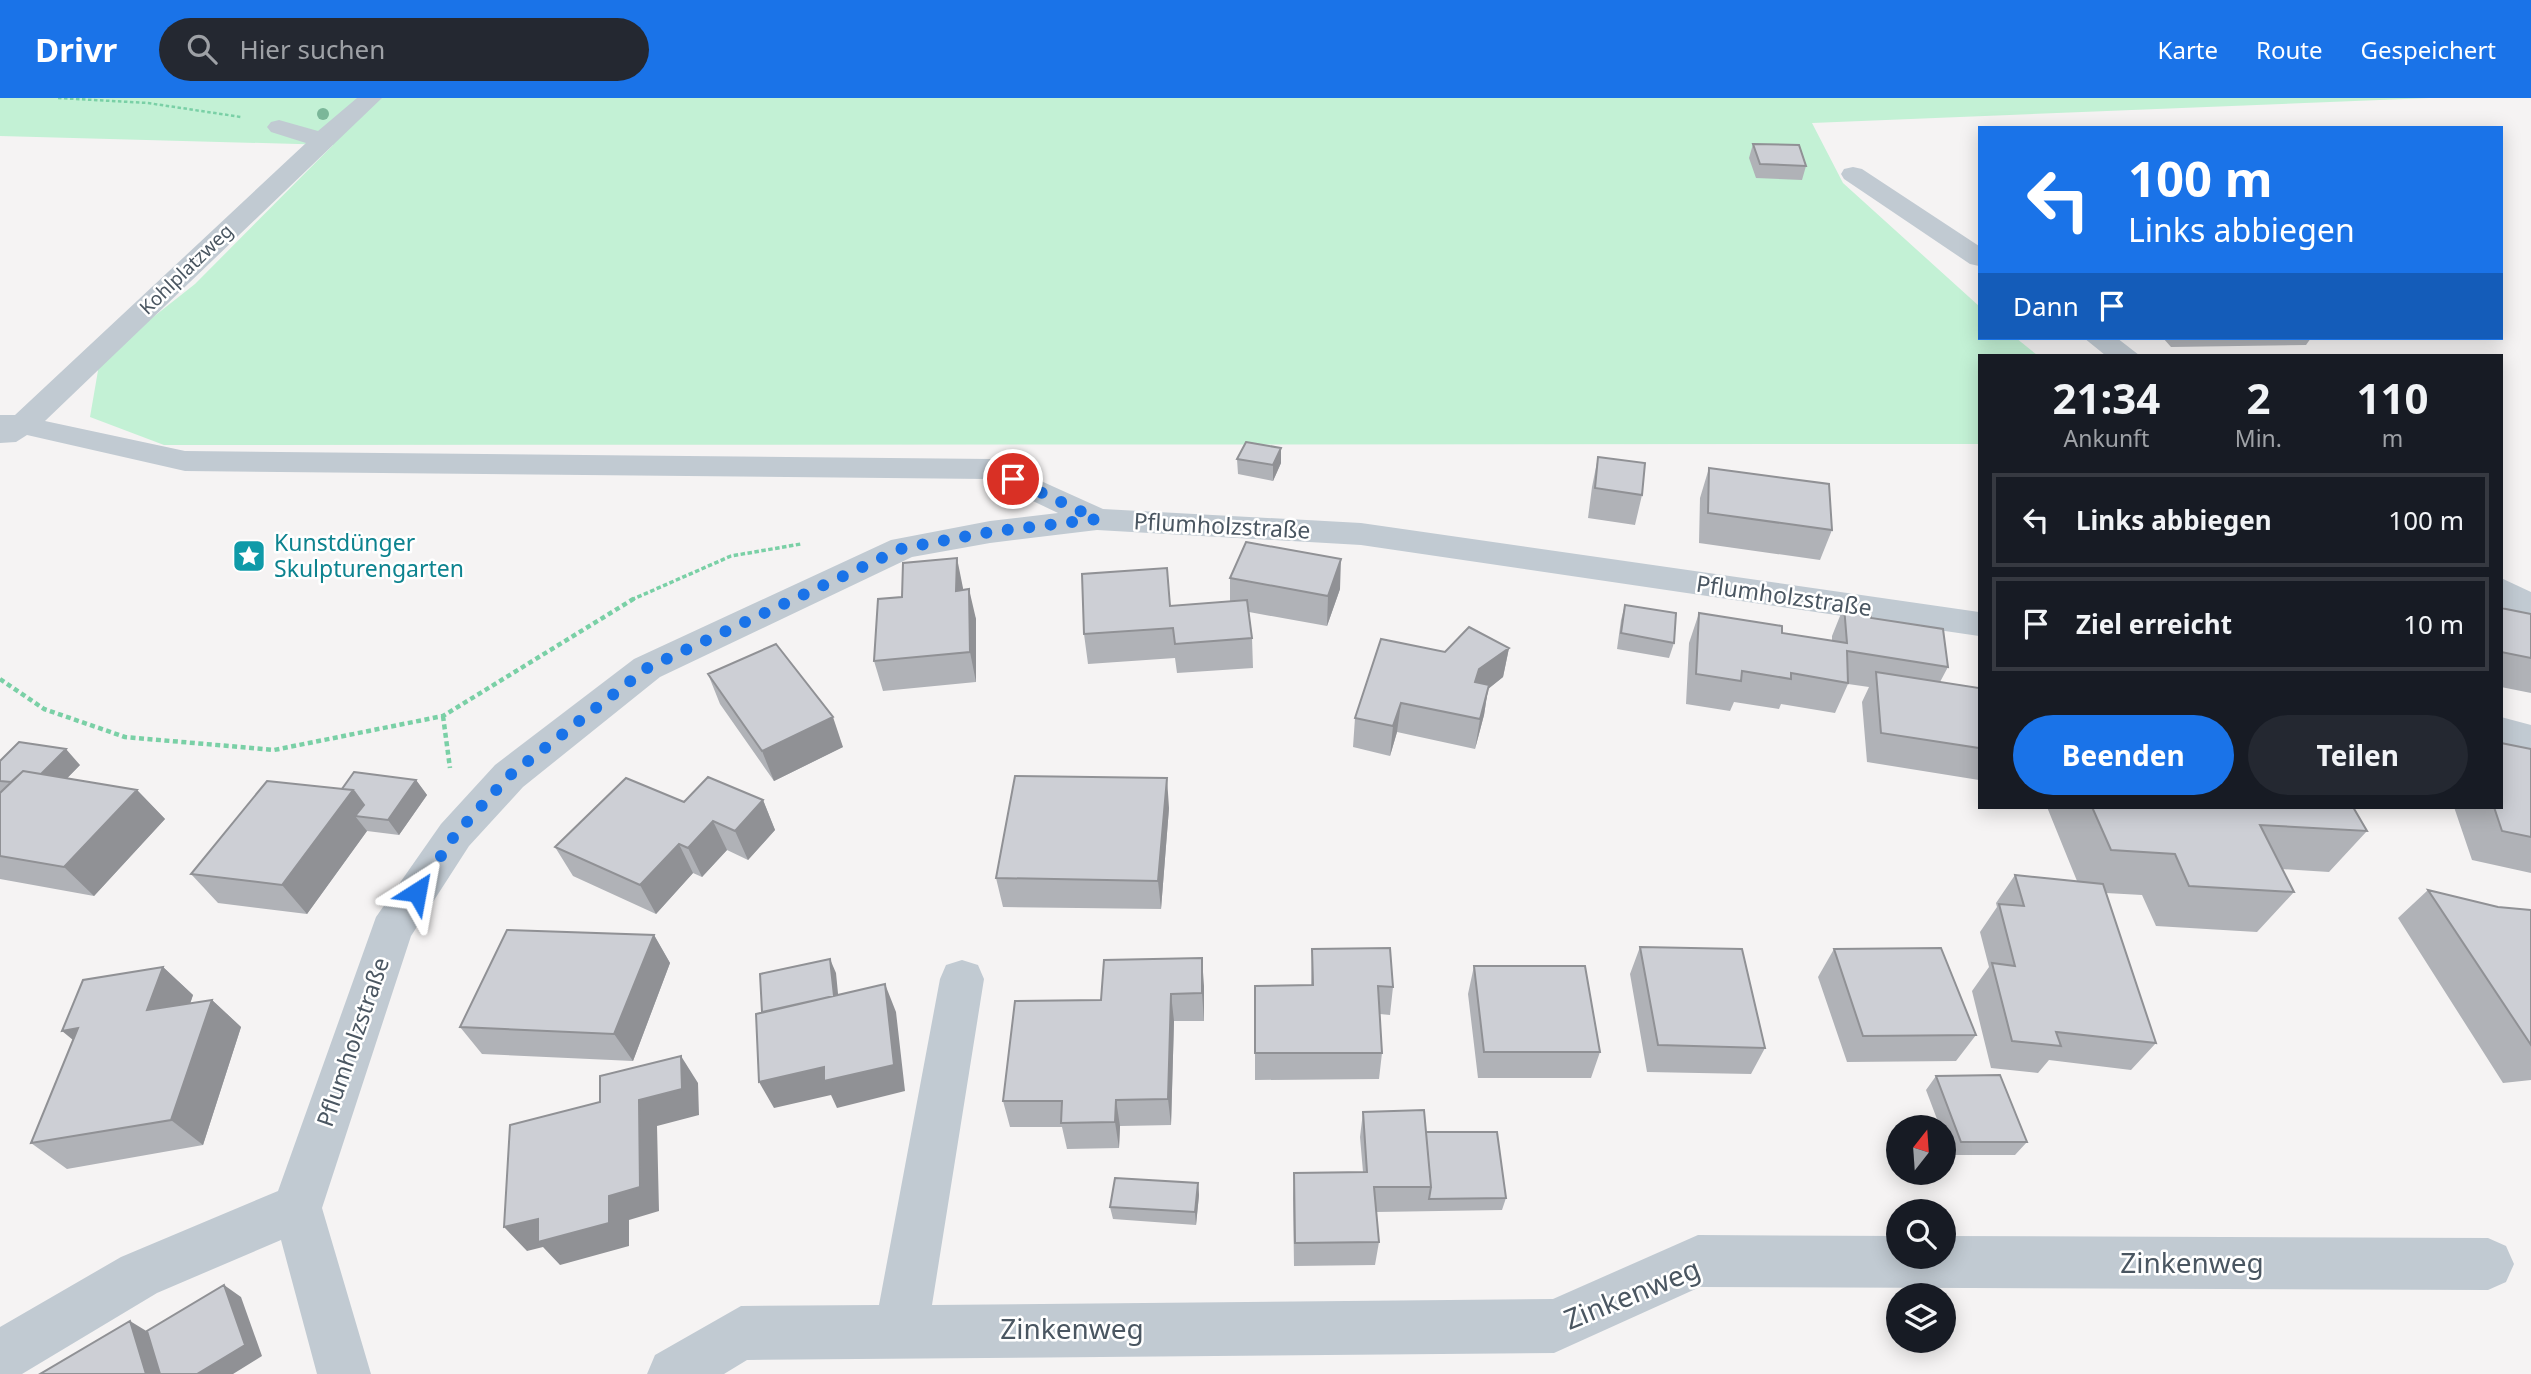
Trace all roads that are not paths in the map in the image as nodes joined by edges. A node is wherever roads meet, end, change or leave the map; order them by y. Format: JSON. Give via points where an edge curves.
{"nodes":[{"id":1,"x":371,"y":98,"type":"edge"},
{"id":2,"x":279,"y":127,"type":"road end"},
{"id":3,"x":322,"y":140,"type":"junction"},
{"id":4,"x":1853,"y":174,"type":"dead end"},
{"id":5,"x":1978,"y":257,"type":"edge"},
{"id":6,"x":2101,"y":340,"type":"edge"},
{"id":7,"x":2122,"y":354,"type":"edge"},
{"id":8,"x":8,"y":429,"type":"edge"},
{"id":9,"x":1097,"y":519,"type":"junction"},
{"id":10,"x":2503,"y":591,"type":"edge"},
{"id":11,"x":2531,"y":608,"type":"edge"},
{"id":12,"x":1978,"y":624,"type":"edge"},
{"id":13,"x":2503,"y":731,"type":"edge"},
{"id":14,"x":2531,"y":738,"type":"edge"},
{"id":15,"x":962,"y":979,"type":"dead end"},
{"id":16,"x":298,"y":1208,"type":"junction"},
{"id":17,"x":2488,"y":1264,"type":"dead end"},
{"id":18,"x":901,"y":1331,"type":"junction"},
{"id":19,"x":0,"y":1357,"type":"edge"},
{"id":20,"x":344,"y":1374,"type":"edge"},
{"id":21,"x":674,"y":1374,"type":"edge"}],
"edges":[{"from":1,"to":3,"type":"street","name":"Kohlplatzweg"},
{"from":2,"to":3,"type":"street"},
{"from":3,"to":8,"type":"street","name":"Kohlplatzweg"},
{"from":4,"to":5,"type":"street"},
{"from":6,"to":7,"type":"street"},
{"from":8,"to":9,"type":"street","via":[[184,461],[992,469]]},
{"from":9,"to":12,"type":"street","name":"Pflumholzstraße","via":[[1361,534]]},
{"from":9,"to":16,"type":"street","name":"Pflumholzstraße","via":[[903,548],[647,668],[509,776],[455,835],[391,930]]},
{"from":10,"to":11,"type":"street"},
{"from":13,"to":14,"type":"street"},
{"from":15,"to":18,"type":"street"},
{"from":16,"to":19,"type":"street","via":[[139,1275]]},
{"from":16,"to":20,"type":"street"},
{"from":17,"to":18,"type":"street","name":"Zinkenweg","via":[[1698,1261],[1554,1326]]},
{"from":18,"to":21,"type":"street","name":"Zinkenweg","via":[[741,1333]]}]}
